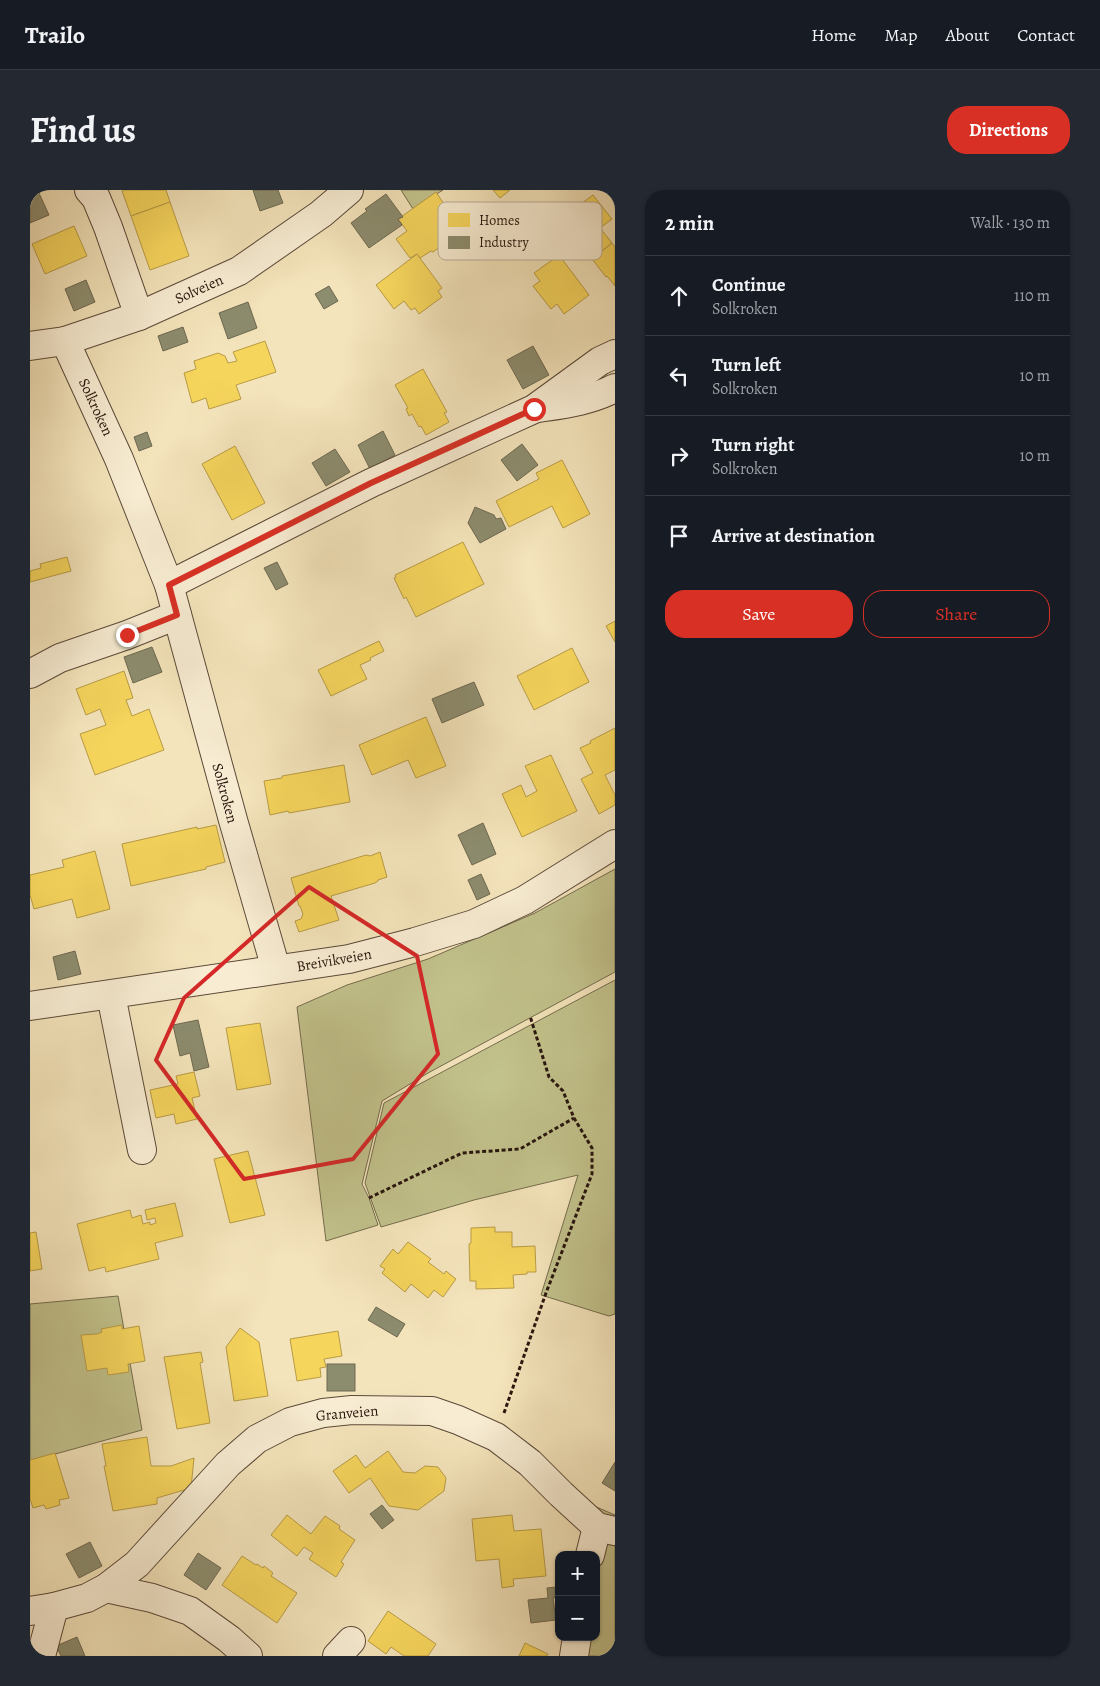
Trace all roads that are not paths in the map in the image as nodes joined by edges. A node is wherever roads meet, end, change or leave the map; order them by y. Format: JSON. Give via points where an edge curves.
{"nodes":[{"id":1,"x":349,"y":190,"type":"edge"},
{"id":2,"x":92,"y":191,"type":"edge"},
{"id":3,"x":139,"y":316,"type":"junction"},
{"id":4,"x":65,"y":341,"type":"junction"},
{"id":5,"x":30,"y":346,"type":"edge"},
{"id":6,"x":615,"y":354,"type":"edge"},
{"id":7,"x":615,"y":388,"type":"edge"},
{"id":8,"x":534,"y":409,"type":"junction"},
{"id":9,"x":169,"y":585,"type":"junction"},
{"id":10,"x":177,"y":615,"type":"junction"},
{"id":11,"x":30,"y":674,"type":"edge"},
{"id":12,"x":615,"y":844,"type":"edge"},
{"id":13,"x":276,"y":970,"type":"junction"},
{"id":14,"x":111,"y":995,"type":"junction"},
{"id":15,"x":30,"y":1006,"type":"edge"},
{"id":16,"x":142,"y":1150,"type":"dead end"},
{"id":17,"x":606,"y":1529,"type":"edge"},
{"id":18,"x":592,"y":1551,"type":"edge"},
{"id":19,"x":106,"y":1588,"type":"junction"},
{"id":20,"x":42,"y":1609,"type":"edge"},
{"id":21,"x":576,"y":1641,"type":"edge"},
{"id":22,"x":41,"y":1656,"type":"edge"},
{"id":23,"x":248,"y":1656,"type":"edge"},
{"id":24,"x":574,"y":1656,"type":"edge"}],
"edges":[{"from":1,"to":3,"type":"street","name":"Solveien","via":[[321,214],[239,271]]},
{"from":2,"to":3,"type":"street"},
{"from":3,"to":4,"type":"street","name":"Solveien"},
{"from":4,"to":5,"type":"street","name":"Solveien"},
{"from":4,"to":9,"type":"street","name":"Solkroken","via":[[120,459]]},
{"from":6,"to":8,"type":"street","via":[[600,361]]},
{"from":7,"to":8,"type":"street","via":[[598,397]]},
{"from":8,"to":9,"type":"street","via":[[371,483]]},
{"from":9,"to":10,"type":"street","name":"Solkroken"},
{"from":10,"to":11,"type":"street","via":[[60,658]]},
{"from":10,"to":13,"type":"street","name":"Solkroken"},
{"from":12,"to":13,"type":"street","name":"Breivikveien","via":[[525,900],[474,924],[349,959]]},
{"from":13,"to":14,"type":"street","name":"Breivikveien"},
{"from":14,"to":15,"type":"street","name":"Breivikveien"},
{"from":14,"to":16,"type":"street"},
{"from":17,"to":18,"type":"street"},
{"from":17,"to":19,"type":"street","name":"Granveien","via":[[496,1437],[458,1420],[432,1411],[323,1413],[290,1422],[257,1440],[228,1464],[137,1564]]},
{"from":19,"to":20,"type":"street","name":"Granveien","via":[[86,1598]]},
{"from":19,"to":23,"type":"street","via":[[152,1598],[190,1611]]},
{"from":20,"to":22,"type":"street"},
{"from":21,"to":24,"type":"street"}]}
